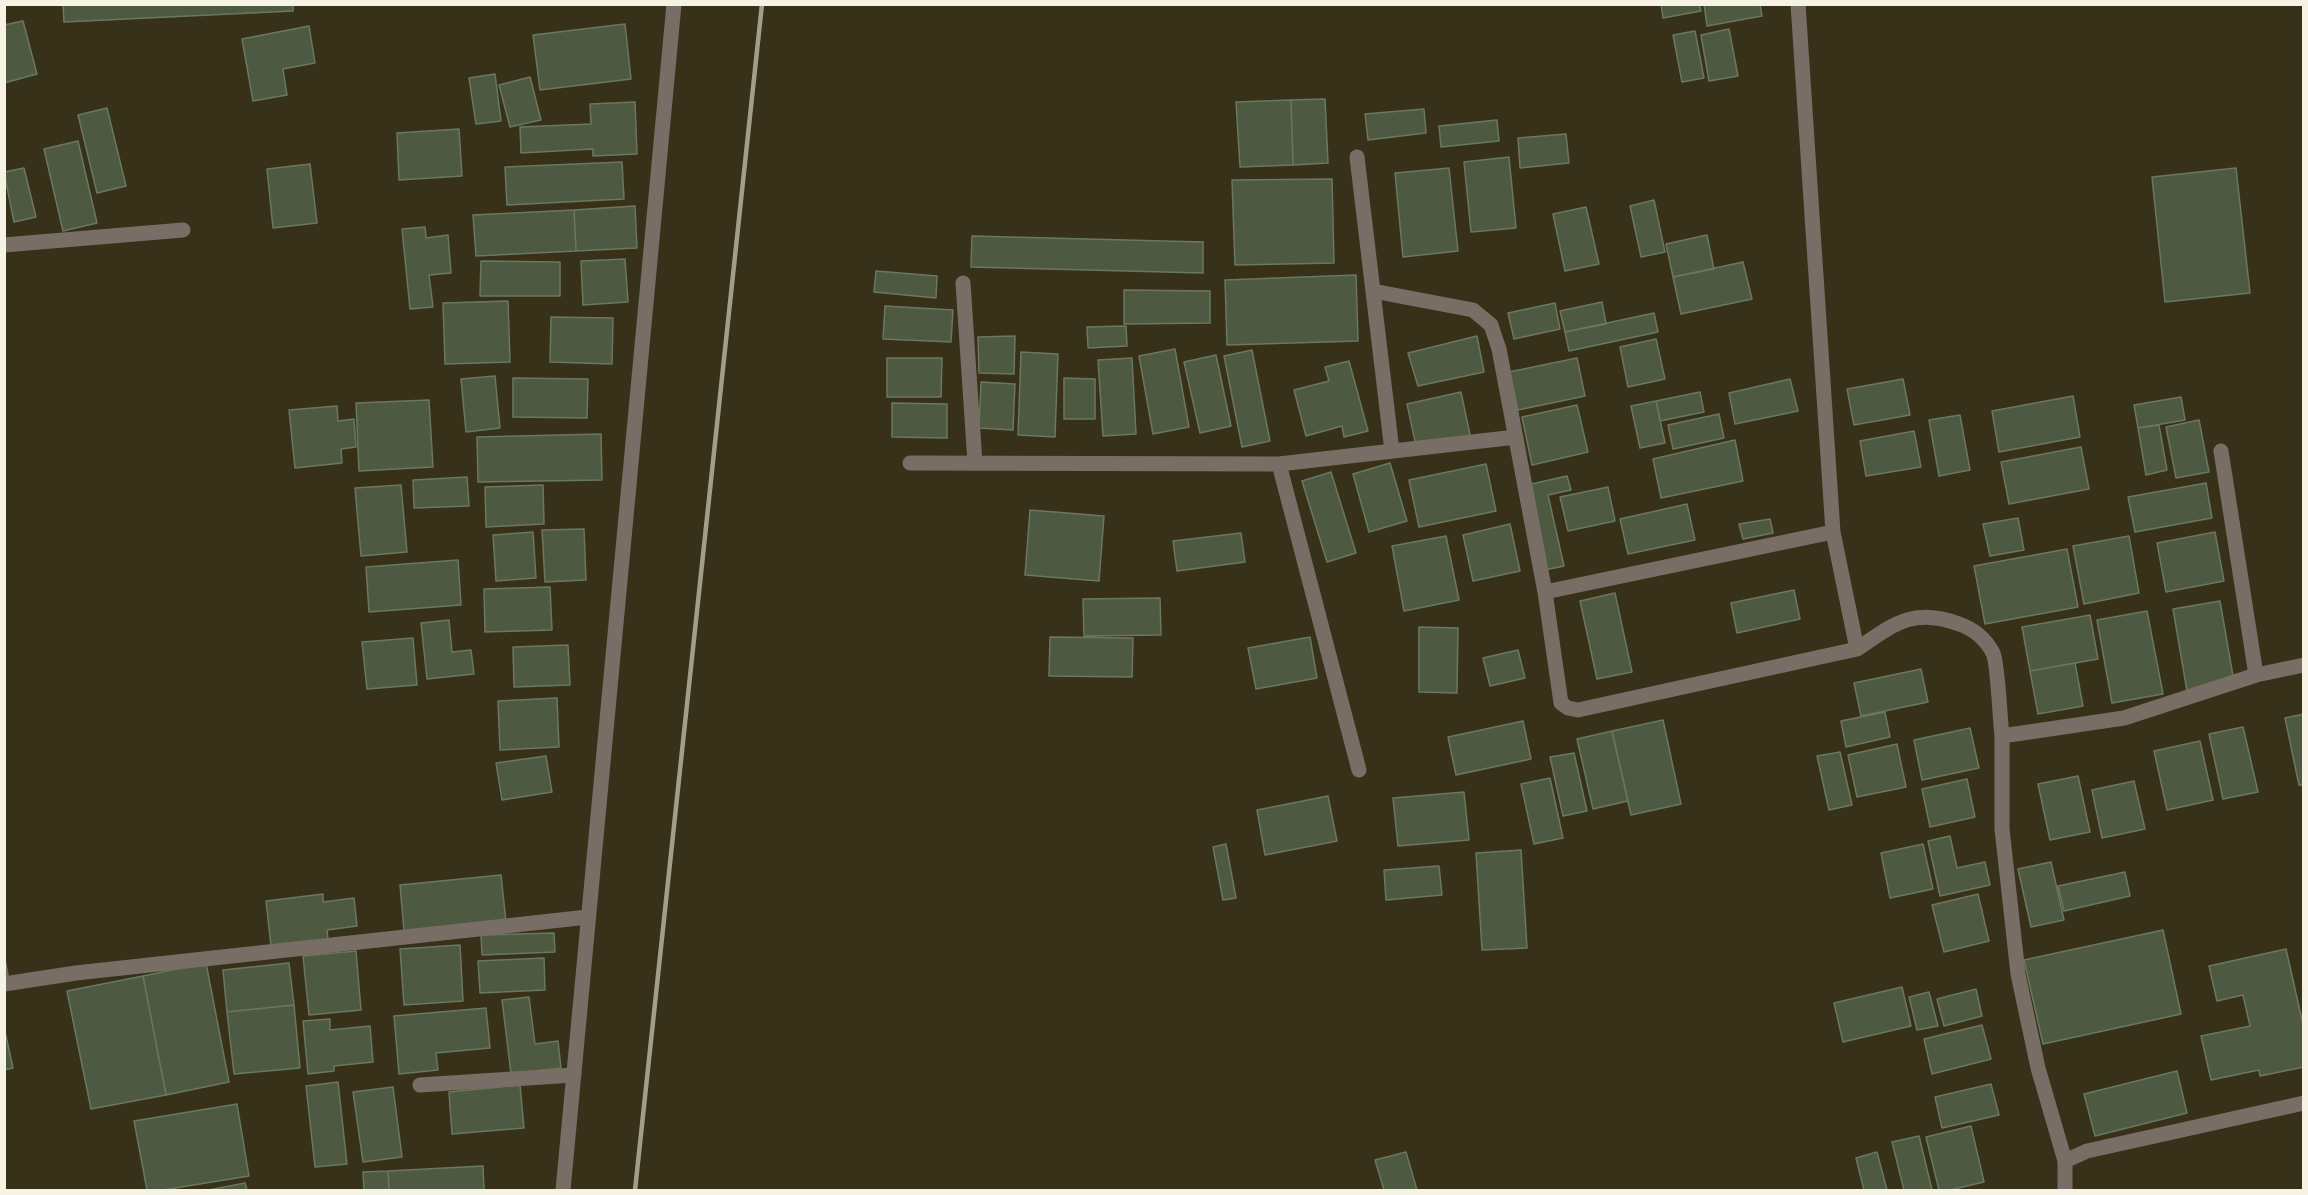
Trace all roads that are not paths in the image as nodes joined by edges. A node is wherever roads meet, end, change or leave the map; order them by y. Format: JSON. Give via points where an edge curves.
{"nodes":[{"id":1,"x":674,"y":4,"type":"edge"},
{"id":2,"x":1798,"y":4,"type":"edge"},
{"id":3,"x":1357,"y":157,"type":"dead end"},
{"id":4,"x":183,"y":230,"type":"dead end"},
{"id":5,"x":4,"y":245,"type":"edge"},
{"id":6,"x":963,"y":283,"type":"dead end"},
{"id":7,"x":1373,"y":291,"type":"junction"},
{"id":8,"x":1516,"y":437,"type":"junction"},
{"id":9,"x":1392,"y":451,"type":"junction"},
{"id":10,"x":2221,"y":451,"type":"dead end"},
{"id":11,"x":910,"y":463,"type":"dead end"},
{"id":12,"x":975,"y":463,"type":"junction"},
{"id":13,"x":1279,"y":464,"type":"junction"},
{"id":14,"x":1833,"y":532,"type":"junction"},
{"id":15,"x":1545,"y":592,"type":"junction"},
{"id":16,"x":1857,"y":649,"type":"junction"},
{"id":17,"x":2304,"y":665,"type":"edge"},
{"id":18,"x":2256,"y":675,"type":"junction"},
{"id":19,"x":2002,"y":736,"type":"junction"},
{"id":20,"x":1359,"y":770,"type":"dead end"},
{"id":21,"x":588,"y":917,"type":"junction"},
{"id":22,"x":4,"y":984,"type":"edge"},
{"id":23,"x":574,"y":1075,"type":"junction"},
{"id":24,"x":420,"y":1085,"type":"dead end"},
{"id":25,"x":2304,"y":1102,"type":"edge"},
{"id":26,"x":2066,"y":1161,"type":"junction"},
{"id":27,"x":2062,"y":1190,"type":"edge"},
{"id":28,"x":563,"y":1191,"type":"edge"}],
"edges":[{"from":1,"to":21,"type":"street"},
{"from":2,"to":14,"type":"street"},
{"from":3,"to":7,"type":"street"},
{"from":4,"to":5,"type":"street"},
{"from":6,"to":12,"type":"street"},
{"from":7,"to":8,"type":"street","via":[[1473,310],[1491,325]]},
{"from":7,"to":9,"type":"street"},
{"from":8,"to":9,"type":"street"},
{"from":8,"to":15,"type":"street"},
{"from":9,"to":13,"type":"street"},
{"from":10,"to":18,"type":"street"},
{"from":11,"to":12,"type":"street"},
{"from":12,"to":13,"type":"street"},
{"from":13,"to":20,"type":"street"},
{"from":14,"to":15,"type":"street"},
{"from":14,"to":16,"type":"street"},
{"from":15,"to":16,"type":"street","via":[[1562,703],[1578,710]]},
{"from":16,"to":19,"type":"street","via":[[1894,624],[1916,617],[1940,617],[1975,630],[1994,654]]},
{"from":17,"to":18,"type":"street"},
{"from":18,"to":19,"type":"street","via":[[2124,718]]},
{"from":19,"to":26,"type":"street","via":[[2002,829],[2018,974],[2038,1068]]},
{"from":21,"to":22,"type":"street"},
{"from":21,"to":23,"type":"street"},
{"from":23,"to":24,"type":"street"},
{"from":23,"to":28,"type":"street"},
{"from":25,"to":26,"type":"street","via":[[2087,1151]]},
{"from":26,"to":27,"type":"street"}]}
